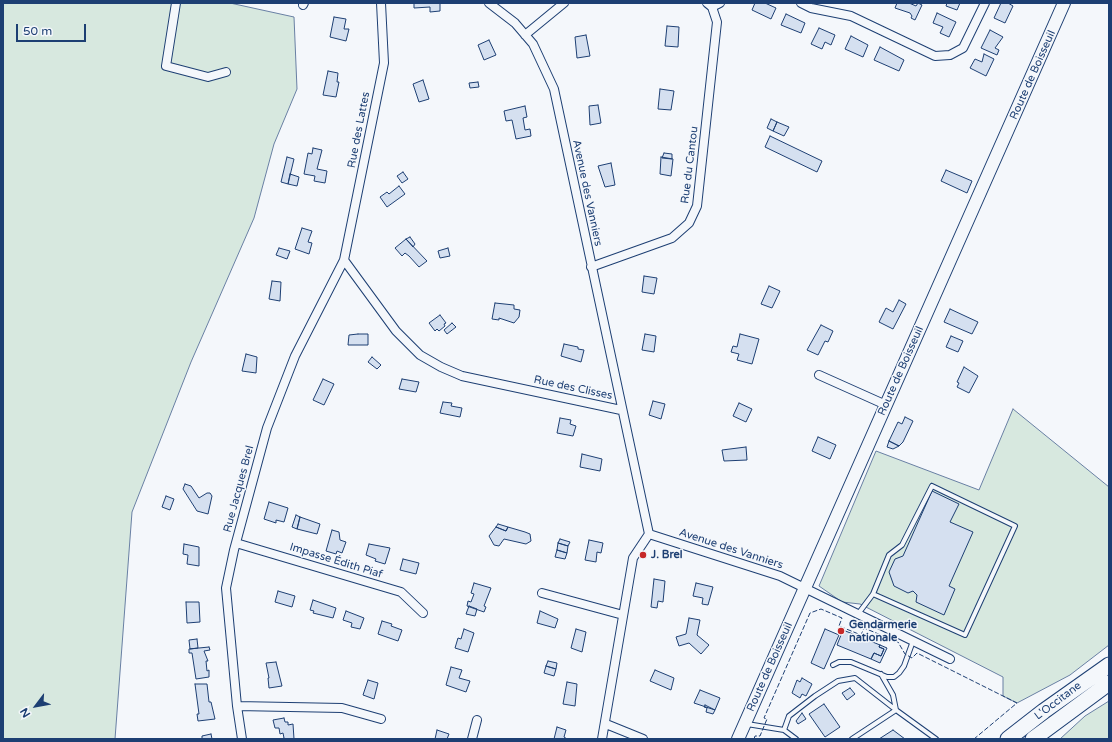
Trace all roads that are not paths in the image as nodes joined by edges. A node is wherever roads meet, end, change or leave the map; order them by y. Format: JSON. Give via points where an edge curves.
{"nodes":[{"id":1,"x":176,"y":3,"type":"edge"},
{"id":2,"x":381,"y":3,"type":"edge"},
{"id":3,"x":488,"y":3,"type":"edge"},
{"id":4,"x":564,"y":3,"type":"edge"},
{"id":5,"x":720,"y":3,"type":"edge"},
{"id":6,"x":801,"y":3,"type":"edge"},
{"id":7,"x":985,"y":3,"type":"edge"},
{"id":8,"x":1064,"y":3,"type":"edge"},
{"id":9,"x":709,"y":5,"type":"edge"},
{"id":10,"x":525,"y":35,"type":"junction"},
{"id":11,"x":226,"y":72,"type":"dead end"},
{"id":12,"x":344,"y":260,"type":"junction"},
{"id":13,"x":591,"y":267,"type":"junction"},
{"id":14,"x":819,"y":374,"type":"dead end"},
{"id":15,"x":886,"y":405,"type":"junction"},
{"id":16,"x":621,"y":410,"type":"junction"},
{"id":17,"x":649,"y":534,"type":"junction"},
{"id":18,"x":236,"y":543,"type":"junction"},
{"id":19,"x":805,"y":588,"type":"junction"},
{"id":20,"x":542,"y":593,"type":"dead end"},
{"id":21,"x":874,"y":594,"type":"junction"},
{"id":22,"x":423,"y":613,"type":"dead end"},
{"id":23,"x":858,"y":614,"type":"junction"},
{"id":24,"x":623,"y":615,"type":"junction"},
{"id":25,"x":912,"y":641,"type":"junction"},
{"id":26,"x":950,"y":659,"type":"dead end"},
{"id":27,"x":833,"y":665,"type":"dead end"},
{"id":28,"x":1109,"y":665,"type":"edge"},
{"id":29,"x":880,"y":674,"type":"junction"},
{"id":30,"x":1109,"y":683,"type":"edge"},
{"id":31,"x":237,"y":706,"type":"junction"},
{"id":32,"x":896,"y":710,"type":"junction"},
{"id":33,"x":381,"y":719,"type":"dead end"},
{"id":34,"x":477,"y":720,"type":"dead end"},
{"id":35,"x":745,"y":723,"type":"junction"},
{"id":36,"x":606,"y":724,"type":"junction"},
{"id":37,"x":784,"y":730,"type":"junction"},
{"id":38,"x":242,"y":739,"type":"edge"},
{"id":39,"x":472,"y":739,"type":"edge"},
{"id":40,"x":602,"y":739,"type":"edge"},
{"id":41,"x":644,"y":739,"type":"edge"},
{"id":42,"x":738,"y":739,"type":"edge"},
{"id":43,"x":796,"y":739,"type":"edge"},
{"id":44,"x":852,"y":739,"type":"edge"},
{"id":45,"x":936,"y":739,"type":"edge"},
{"id":46,"x":1008,"y":739,"type":"edge"},
{"id":47,"x":1033,"y":739,"type":"edge"}],
"edges":[{"from":1,"to":11,"type":"street","via":[[166,66],[208,78]]},
{"from":2,"to":12,"type":"street","name":"Rue des Lattes","via":[[384,63]]},
{"from":3,"to":10,"type":"street","name":"Avenue des Vanniers","via":[[515,23]]},
{"from":4,"to":10,"type":"street"},
{"from":5,"to":9,"type":"street"},
{"from":6,"to":7,"type":"street","via":[[810,8],[851,16],[935,56],[950,55],[963,48]]},
{"from":8,"to":15,"type":"main road","name":"Route de Boisseuil"},
{"from":9,"to":13,"type":"street","name":"Rue du Cantou","via":[[717,22],[697,206],[689,224],[672,238]]},
{"from":10,"to":13,"type":"street","name":"Avenue des Vanniers","via":[[533,44],[554,89]]},
{"from":12,"to":16,"type":"street","name":"Rue des Clisses","via":[[396,330],[420,355],[441,368],[462,376]]},
{"from":12,"to":18,"type":"street","name":"Rue Jacques Brel","via":[[295,356],[267,428]]},
{"from":13,"to":16,"type":"street","name":"Avenue des Vanniers"},
{"from":14,"to":15,"type":"street"},
{"from":15,"to":19,"type":"main road","name":"Route de Boisseuil"},
{"from":16,"to":17,"type":"street","name":"Rue des Clisses"},
{"from":17,"to":19,"type":"street","name":"Avenue des Vanniers","via":[[780,576]]},
{"from":17,"to":24,"type":"street","via":[[633,558]]},
{"from":18,"to":22,"type":"street","name":"Impasse Édith Piaf","via":[[401,592]]},
{"from":18,"to":31,"type":"street","name":"Rue Jacques Brel","via":[[226,588]]},
{"from":19,"to":23,"type":"street","name":"Avenue des Vanniers"},
{"from":19,"to":35,"type":"main road","name":"Route de Boisseuil"},
{"from":20,"to":24,"type":"street"},
{"from":21,"to":21,"type":"lane","via":[[889,555],[902,545],[932,486],[1015,526],[965,635]]},
{"from":21,"to":23,"type":"lane"},
{"from":23,"to":25,"type":"street","name":"Avenue des Vanniers"},
{"from":24,"to":36,"type":"street"},
{"from":25,"to":26,"type":"street","name":"Avenue des Vanniers"},
{"from":25,"to":29,"type":"lane","via":[[899,673],[894,677]]},
{"from":27,"to":29,"type":"lane","via":[[851,662]]},
{"from":28,"to":46,"type":"highway","name":"L'Occitane"},
{"from":29,"to":32,"type":"lane","via":[[893,695]]},
{"from":30,"to":47,"type":"highway","name":"L'Occitane"},
{"from":31,"to":33,"type":"street","via":[[342,708]]},
{"from":31,"to":38,"type":"street","name":"Rue Jacques Brel"},
{"from":32,"to":37,"type":"lane","via":[[855,678],[838,681],[789,716]]},
{"from":32,"to":44,"type":"lane"},
{"from":32,"to":45,"type":"lane"},
{"from":34,"to":39,"type":"street"},
{"from":35,"to":37,"type":"lane"},
{"from":35,"to":42,"type":"main road","name":"Route de Boisseuil"},
{"from":36,"to":40,"type":"street"},
{"from":36,"to":41,"type":"street"},
{"from":37,"to":43,"type":"lane"}]}
